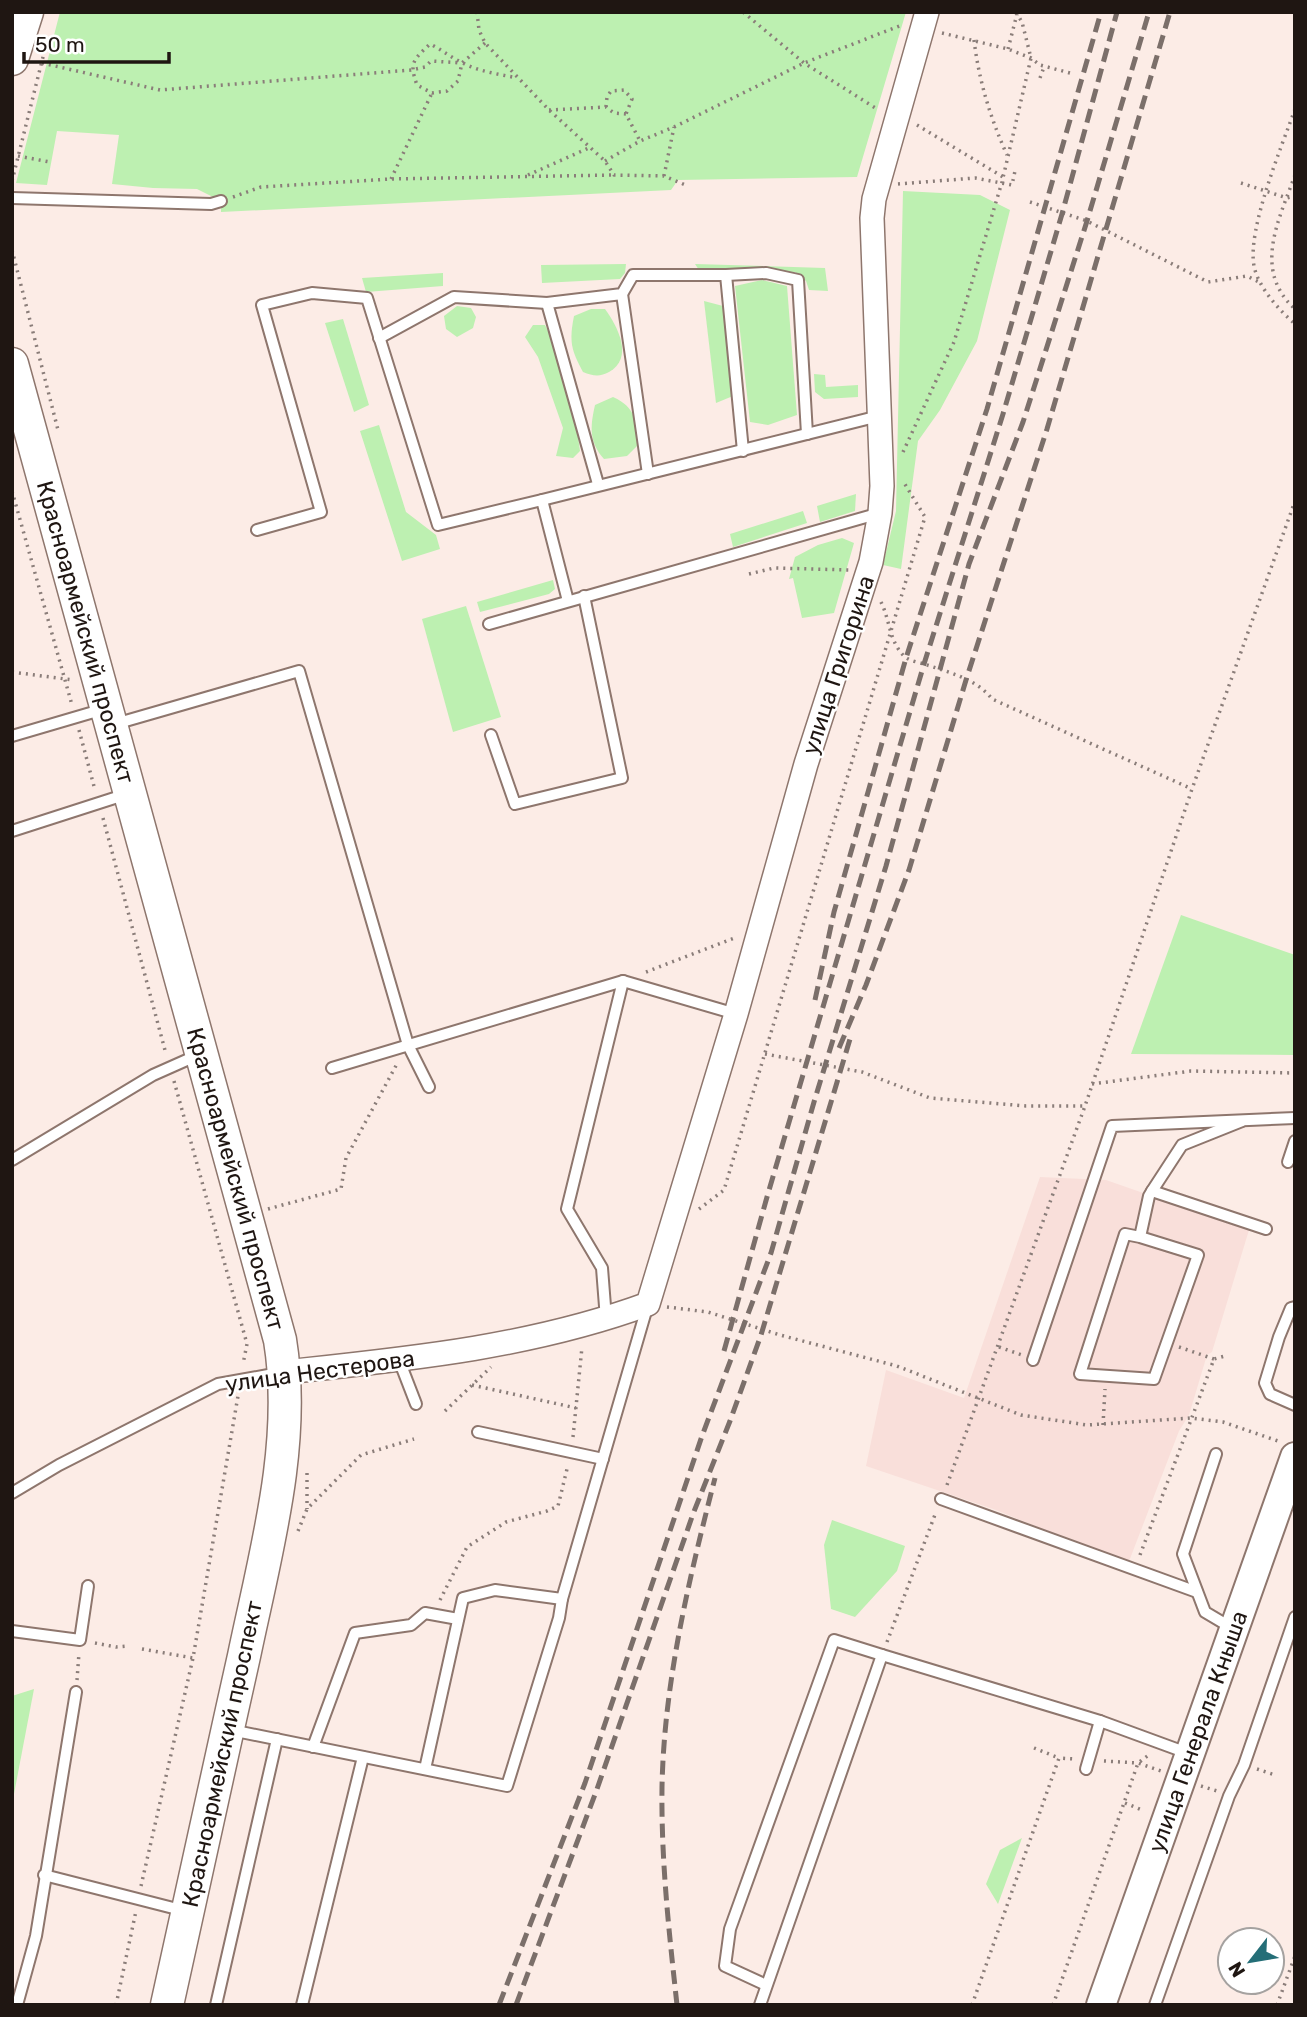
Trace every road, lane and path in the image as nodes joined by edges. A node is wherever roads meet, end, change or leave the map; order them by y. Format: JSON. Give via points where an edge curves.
{"nodes":[{"id":1,"x":477,"y":12,"type":"edge"},
{"id":2,"x":743,"y":12,"type":"edge"},
{"id":3,"x":1014,"y":13,"type":"edge"},
{"id":4,"x":39,"y":19,"type":"edge"},
{"id":5,"x":925,"y":20,"type":"edge"},
{"id":6,"x":970,"y":32,"type":"dead end"},
{"id":7,"x":968,"y":39,"type":"junction"},
{"id":8,"x":974,"y":40,"type":"junction"},
{"id":9,"x":485,"y":43,"type":"junction"},
{"id":10,"x":1008,"y":49,"type":"junction"},
{"id":11,"x":1031,"y":58,"type":"junction"},
{"id":12,"x":27,"y":61,"type":"edge"},
{"id":13,"x":463,"y":63,"type":"junction"},
{"id":14,"x":804,"y":63,"type":"junction"},
{"id":15,"x":1044,"y":66,"type":"junction"},
{"id":16,"x":411,"y":70,"type":"junction"},
{"id":17,"x":1070,"y":73,"type":"dead end"},
{"id":18,"x":517,"y":78,"type":"junction"},
{"id":19,"x":1040,"y":78,"type":"dead end"},
{"id":20,"x":432,"y":93,"type":"junction"},
{"id":21,"x":606,"y":107,"type":"junction"},
{"id":22,"x":1295,"y":109,"type":"edge"},
{"id":23,"x":550,"y":110,"type":"junction"},
{"id":24,"x":626,"y":114,"type":"junction"},
{"id":25,"x":898,"y":117,"type":"junction"},
{"id":26,"x":674,"y":127,"type":"junction"},
{"id":27,"x":640,"y":141,"type":"junction"},
{"id":28,"x":590,"y":147,"type":"junction"},
{"id":29,"x":18,"y":156,"type":"junction"},
{"id":30,"x":1008,"y":157,"type":"junction"},
{"id":31,"x":605,"y":161,"type":"junction"},
{"id":32,"x":50,"y":162,"type":"dead end"},
{"id":33,"x":1015,"y":171,"type":"dead end"},
{"id":34,"x":1295,"y":174,"type":"edge"},
{"id":35,"x":614,"y":175,"type":"junction"},
{"id":36,"x":526,"y":176,"type":"junction"},
{"id":37,"x":664,"y":176,"type":"junction"},
{"id":38,"x":391,"y":179,"type":"junction"},
{"id":39,"x":1002,"y":180,"type":"junction"},
{"id":40,"x":12,"y":181,"type":"edge"},
{"id":41,"x":1241,"y":183,"type":"dead end"},
{"id":42,"x":892,"y":184,"type":"dead end"},
{"id":43,"x":688,"y":186,"type":"dead end"},
{"id":44,"x":1266,"y":192,"type":"junction"},
{"id":45,"x":1295,"y":196,"type":"edge"},
{"id":46,"x":12,"y":198,"type":"edge"},
{"id":47,"x":1287,"y":198,"type":"junction"},
{"id":48,"x":221,"y":201,"type":"joint"},
{"id":49,"x":1030,"y":202,"type":"dead end"},
{"id":50,"x":726,"y":275,"type":"junction"},
{"id":51,"x":1261,"y":283,"type":"junction"},
{"id":52,"x":622,"y":294,"type":"junction"},
{"id":53,"x":547,"y":303,"type":"junction"},
{"id":54,"x":1295,"y":309,"type":"edge"},
{"id":55,"x":1295,"y":324,"type":"edge"},
{"id":56,"x":379,"y":338,"type":"junction"},
{"id":57,"x":12,"y":364,"type":"edge"},
{"id":58,"x":881,"y":415,"type":"junction"},
{"id":59,"x":807,"y":434,"type":"junction"},
{"id":60,"x":743,"y":451,"type":"junction"},
{"id":61,"x":648,"y":474,"type":"junction"},
{"id":62,"x":889,"y":477,"type":"junction"},
{"id":63,"x":597,"y":484,"type":"junction"},
{"id":64,"x":12,"y":491,"type":"edge"},
{"id":65,"x":542,"y":500,"type":"junction"},
{"id":66,"x":1295,"y":501,"type":"edge"},
{"id":67,"x":880,"y":513,"type":"junction"},
{"id":68,"x":257,"y":530,"type":"dead end"},
{"id":69,"x":849,"y":570,"type":"dead end"},
{"id":70,"x":749,"y":574,"type":"dead end"},
{"id":71,"x":584,"y":596,"type":"junction"},
{"id":72,"x":568,"y":601,"type":"junction"},
{"id":73,"x":489,"y":624,"type":"dead end"},
{"id":74,"x":891,"y":638,"type":"junction"},
{"id":75,"x":12,"y":673,"type":"edge"},
{"id":76,"x":64,"y":679,"type":"junction"},
{"id":77,"x":106,"y":706,"type":"junction"},
{"id":78,"x":76,"y":717,"type":"junction"},
{"id":79,"x":12,"y":736,"type":"edge"},
{"id":80,"x":491,"y":736,"type":"dead end"},
{"id":81,"x":1192,"y":789,"type":"junction"},
{"id":82,"x":130,"y":793,"type":"junction"},
{"id":83,"x":99,"y":803,"type":"junction"},
{"id":84,"x":12,"y":831,"type":"edge"},
{"id":85,"x":742,"y":935,"type":"dead end"},
{"id":86,"x":623,"y":981,"type":"junction"},
{"id":87,"x":736,"y":1014,"type":"junction"},
{"id":88,"x":408,"y":1045,"type":"junction"},
{"id":89,"x":201,"y":1054,"type":"junction"},
{"id":90,"x":765,"y":1054,"type":"junction"},
{"id":91,"x":170,"y":1068,"type":"junction"},
{"id":92,"x":332,"y":1068,"type":"dead end"},
{"id":93,"x":1295,"y":1073,"type":"edge"},
{"id":94,"x":1092,"y":1084,"type":"junction"},
{"id":95,"x":429,"y":1087,"type":"dead end"},
{"id":96,"x":1085,"y":1105,"type":"junction"},
{"id":97,"x":1295,"y":1118,"type":"edge"},
{"id":98,"x":1242,"y":1121,"type":"junction"},
{"id":99,"x":1295,"y":1141,"type":"edge"},
{"id":100,"x":12,"y":1160,"type":"edge"},
{"id":101,"x":1288,"y":1162,"type":"dead end"},
{"id":102,"x":1152,"y":1191,"type":"junction"},
{"id":103,"x":264,"y":1210,"type":"dead end"},
{"id":104,"x":1266,"y":1229,"type":"dead end"},
{"id":105,"x":667,"y":1235,"type":"junction"},
{"id":106,"x":1140,"y":1237,"type":"junction"},
{"id":107,"x":648,"y":1304,"type":"junction"},
{"id":108,"x":1295,"y":1307,"type":"edge"},
{"id":109,"x":595,"y":1322,"type":"junction"},
{"id":110,"x":517,"y":1342,"type":"junction"},
{"id":111,"x":1167,"y":1343,"type":"junction"},
{"id":112,"x":999,"y":1347,"type":"junction"},
{"id":113,"x":1225,"y":1356,"type":"dead end"},
{"id":114,"x":1214,"y":1359,"type":"junction"},
{"id":115,"x":399,"y":1360,"type":"junction"},
{"id":116,"x":1034,"y":1360,"type":"joint"},
{"id":117,"x":285,"y":1372,"type":"junction"},
{"id":118,"x":1106,"y":1376,"type":"junction"},
{"id":119,"x":241,"y":1380,"type":"junction"},
{"id":120,"x":472,"y":1385,"type":"junction"},
{"id":121,"x":980,"y":1398,"type":"junction"},
{"id":122,"x":416,"y":1405,"type":"dead end"},
{"id":123,"x":1295,"y":1405,"type":"edge"},
{"id":124,"x":576,"y":1408,"type":"junction"},
{"id":125,"x":445,"y":1411,"type":"dead end"},
{"id":126,"x":1191,"y":1418,"type":"junction"},
{"id":127,"x":1102,"y":1425,"type":"junction"},
{"id":128,"x":478,"y":1432,"type":"dead end"},
{"id":129,"x":414,"y":1439,"type":"dead end"},
{"id":130,"x":1291,"y":1451,"type":"edge"},
{"id":131,"x":571,"y":1452,"type":"junction"},
{"id":132,"x":1216,"y":1454,"type":"dead end"},
{"id":133,"x":603,"y":1460,"type":"junction"},
{"id":134,"x":12,"y":1493,"type":"edge"},
{"id":135,"x":941,"y":1499,"type":"junction"},
{"id":136,"x":294,"y":1539,"type":"dead end"},
{"id":137,"x":1134,"y":1570,"type":"junction"},
{"id":138,"x":88,"y":1586,"type":"dead end"},
{"id":139,"x":1197,"y":1592,"type":"junction"},
{"id":140,"x":562,"y":1599,"type":"junction"},
{"id":141,"x":433,"y":1614,"type":"junction"},
{"id":142,"x":1295,"y":1617,"type":"edge"},
{"id":143,"x":458,"y":1619,"type":"junction"},
{"id":144,"x":1235,"y":1630,"type":"junction"},
{"id":145,"x":12,"y":1631,"type":"edge"},
{"id":146,"x":80,"y":1640,"type":"junction"},
{"id":147,"x":128,"y":1646,"type":"dead end"},
{"id":148,"x":142,"y":1649,"type":"dead end"},
{"id":149,"x":882,"y":1655,"type":"junction"},
{"id":150,"x":193,"y":1658,"type":"junction"},
{"id":151,"x":76,"y":1692,"type":"joint"},
{"id":152,"x":1100,"y":1721,"type":"junction"},
{"id":153,"x":228,"y":1729,"type":"junction"},
{"id":154,"x":277,"y":1739,"type":"junction"},
{"id":155,"x":313,"y":1746,"type":"junction"},
{"id":156,"x":1034,"y":1748,"type":"dead end"},
{"id":157,"x":1177,"y":1749,"type":"junction"},
{"id":158,"x":363,"y":1757,"type":"junction"},
{"id":159,"x":1059,"y":1758,"type":"junction"},
{"id":160,"x":1138,"y":1763,"type":"junction"},
{"id":161,"x":1088,"y":1765,"type":"junction"},
{"id":162,"x":425,"y":1769,"type":"junction"},
{"id":163,"x":1157,"y":1770,"type":"dead end"},
{"id":164,"x":1124,"y":1802,"type":"junction"},
{"id":165,"x":1143,"y":1810,"type":"dead end"},
{"id":166,"x":44,"y":1875,"type":"junction"},
{"id":167,"x":138,"y":1899,"type":"junction"},
{"id":168,"x":188,"y":1911,"type":"junction"},
{"id":169,"x":1295,"y":1956,"type":"edge"},
{"id":170,"x":766,"y":1986,"type":"junction"},
{"id":171,"x":17,"y":2005,"type":"edge"},
{"id":172,"x":116,"y":2005,"type":"edge"},
{"id":173,"x":167,"y":2005,"type":"edge"},
{"id":174,"x":216,"y":2005,"type":"edge"},
{"id":175,"x":302,"y":2005,"type":"edge"},
{"id":176,"x":760,"y":2005,"type":"edge"},
{"id":177,"x":972,"y":2005,"type":"edge"},
{"id":178,"x":1053,"y":2005,"type":"edge"},
{"id":179,"x":1101,"y":2005,"type":"edge"},
{"id":180,"x":1156,"y":2005,"type":"edge"},
{"id":181,"x":1277,"y":2005,"type":"edge"}],
"edges":[{"from":1,"to":9,"type":"path"},
{"from":2,"to":14,"type":"path"},
{"from":3,"to":10,"type":"path"},
{"from":3,"to":11,"type":"path","via":[[1022,22]]},
{"from":4,"to":12,"type":"main road"},
{"from":4,"to":12,"type":"path"},
{"from":5,"to":7,"type":"path"},
{"from":5,"to":14,"type":"path"},
{"from":5,"to":25,"type":"street","name":"улица Григорина"},
{"from":6,"to":7,"type":"path"},
{"from":7,"to":8,"type":"path"},
{"from":8,"to":10,"type":"path"},
{"from":8,"to":30,"type":"path","via":[[989,115]]},
{"from":9,"to":13,"type":"path"},
{"from":9,"to":18,"type":"path"},
{"from":10,"to":11,"type":"path"},
{"from":11,"to":15,"type":"path"},
{"from":11,"to":30,"type":"path"},
{"from":12,"to":16,"type":"path","via":[[160,90]]},
{"from":12,"to":29,"type":"path"},
{"from":13,"to":16,"type":"path","via":[[431,61]]},
{"from":13,"to":16,"type":"path","via":[[430,44],[415,58]]},
{"from":13,"to":18,"type":"path"},
{"from":13,"to":20,"type":"path","via":[[458,81],[447,91]]},
{"from":14,"to":25,"type":"path"},
{"from":14,"to":26,"type":"path"},
{"from":15,"to":17,"type":"path"},
{"from":15,"to":19,"type":"path"},
{"from":16,"to":20,"type":"path","via":[[417,85]]},
{"from":18,"to":23,"type":"path"},
{"from":20,"to":38,"type":"path"},
{"from":21,"to":23,"type":"path"},
{"from":21,"to":24,"type":"path","via":[[614,114]]},
{"from":21,"to":24,"type":"path","via":[[611,91],[624,90],[632,99]]},
{"from":22,"to":44,"type":"path"},
{"from":23,"to":28,"type":"path"},
{"from":24,"to":27,"type":"path"},
{"from":25,"to":39,"type":"path"},
{"from":25,"to":58,"type":"street","name":"улица Григорина","via":[[877,183],[872,218]]},
{"from":26,"to":27,"type":"path"},
{"from":26,"to":37,"type":"path"},
{"from":27,"to":31,"type":"path"},
{"from":28,"to":31,"type":"path"},
{"from":28,"to":36,"type":"path"},
{"from":29,"to":32,"type":"path"},
{"from":29,"to":40,"type":"path"},
{"from":30,"to":39,"type":"path"},
{"from":31,"to":35,"type":"path"},
{"from":33,"to":39,"type":"path","via":[[1012,185]]},
{"from":34,"to":47,"type":"path"},
{"from":35,"to":36,"type":"path"},
{"from":35,"to":37,"type":"path"},
{"from":36,"to":38,"type":"path"},
{"from":37,"to":43,"type":"path"},
{"from":38,"to":48,"type":"path","via":[[261,187]]},
{"from":39,"to":42,"type":"path"},
{"from":39,"to":62,"type":"path","via":[[954,342]]},
{"from":41,"to":44,"type":"path"},
{"from":44,"to":47,"type":"path"},
{"from":44,"to":51,"type":"path","via":[[1253,244],[1254,268]]},
{"from":45,"to":47,"type":"path"},
{"from":46,"to":48,"type":"lane"},
{"from":47,"to":54,"type":"path","via":[[1270,245],[1274,279]]},
{"from":49,"to":51,"type":"path","via":[[1087,221],[1208,282],[1247,276]]},
{"from":50,"to":52,"type":"lane","via":[[633,275]]},
{"from":50,"to":59,"type":"lane","via":[[766,273],[798,280]]},
{"from":50,"to":60,"type":"lane"},
{"from":51,"to":55,"type":"path"},
{"from":52,"to":53,"type":"lane"},
{"from":52,"to":61,"type":"lane"},
{"from":53,"to":56,"type":"lane","via":[[454,297]]},
{"from":53,"to":63,"type":"lane"},
{"from":56,"to":65,"type":"lane","via":[[438,525]]},
{"from":56,"to":68,"type":"lane","via":[[367,298],[312,293],[262,305],[321,512]]},
{"from":57,"to":77,"type":"main road","name":"Красноармейский проспект","via":[[29,445]]},
{"from":58,"to":59,"type":"lane"},
{"from":58,"to":62,"type":"street","name":"улица Григорина"},
{"from":59,"to":60,"type":"lane"},
{"from":60,"to":61,"type":"lane"},
{"from":61,"to":63,"type":"lane"},
{"from":62,"to":67,"type":"street","name":"улица Григорина"},
{"from":62,"to":74,"type":"path","via":[[925,517]]},
{"from":63,"to":65,"type":"lane"},
{"from":64,"to":76,"type":"path"},
{"from":65,"to":72,"type":"lane"},
{"from":66,"to":81,"type":"path"},
{"from":67,"to":71,"type":"lane"},
{"from":67,"to":87,"type":"street","name":"улица Григорина","via":[[871,562],[806,764]]},
{"from":69,"to":70,"type":"path","via":[[774,568]]},
{"from":71,"to":72,"type":"lane"},
{"from":71,"to":80,"type":"lane","via":[[622,778],[515,804]]},
{"from":72,"to":73,"type":"lane"},
{"from":74,"to":81,"type":"path","via":[[906,658],[977,684],[992,699]]},
{"from":74,"to":90,"type":"path"},
{"from":75,"to":76,"type":"path"},
{"from":76,"to":77,"type":"path"},
{"from":76,"to":78,"type":"path"},
{"from":77,"to":78,"type":"lane"},
{"from":77,"to":82,"type":"main road","name":"Красноармейский проспект"},
{"from":77,"to":88,"type":"lane","via":[[299,671]]},
{"from":78,"to":79,"type":"lane"},
{"from":78,"to":83,"type":"path"},
{"from":81,"to":94,"type":"path"},
{"from":82,"to":83,"type":"lane"},
{"from":82,"to":89,"type":"main road","name":"Красноармейский проспект"},
{"from":83,"to":84,"type":"lane"},
{"from":83,"to":91,"type":"path"},
{"from":85,"to":86,"type":"path"},
{"from":86,"to":87,"type":"lane"},
{"from":86,"to":88,"type":"lane"},
{"from":86,"to":109,"type":"lane","via":[[568,1209],[602,1268]]},
{"from":87,"to":105,"type":"street","name":"улица Григорина"},
{"from":88,"to":92,"type":"lane"},
{"from":88,"to":95,"type":"lane"},
{"from":88,"to":103,"type":"path","via":[[346,1158],[341,1189]]},
{"from":89,"to":91,"type":"lane"},
{"from":89,"to":117,"type":"main road","name":"Красноармейский проспект"},
{"from":90,"to":96,"type":"path","via":[[862,1072],[930,1098],[1026,1106]]},
{"from":90,"to":105,"type":"path","via":[[724,1190]]},
{"from":91,"to":100,"type":"lane"},
{"from":91,"to":119,"type":"path","via":[[247,1344]]},
{"from":93,"to":94,"type":"path","via":[[1191,1071]]},
{"from":94,"to":96,"type":"path"},
{"from":96,"to":112,"type":"path"},
{"from":97,"to":98,"type":"lane"},
{"from":98,"to":102,"type":"lane","via":[[1182,1145]]},
{"from":98,"to":116,"type":"lane","via":[[1112,1126]]},
{"from":99,"to":101,"type":"lane"},
{"from":102,"to":104,"type":"lane"},
{"from":102,"to":106,"type":"lane"},
{"from":105,"to":107,"type":"street","name":"улица Григорина"},
{"from":106,"to":111,"type":"lane","via":[[1198,1255]]},
{"from":106,"to":118,"type":"lane","via":[[1125,1234],[1080,1374]]},
{"from":107,"to":109,"type":"street","name":"улица Нестерова"},
{"from":107,"to":121,"type":"path","via":[[708,1312],[897,1366]]},
{"from":107,"to":133,"type":"lane"},
{"from":108,"to":123,"type":"lane","via":[[1279,1337],[1265,1382],[1270,1394]]},
{"from":109,"to":110,"type":"street","name":"улица Нестерова"},
{"from":109,"to":124,"type":"path"},
{"from":110,"to":115,"type":"street","name":"улица Нестерова"},
{"from":110,"to":120,"type":"path"},
{"from":111,"to":114,"type":"path"},
{"from":111,"to":118,"type":"lane","via":[[1154,1379]]},
{"from":112,"to":116,"type":"path"},
{"from":112,"to":121,"type":"path"},
{"from":113,"to":114,"type":"path"},
{"from":114,"to":126,"type":"path"},
{"from":115,"to":117,"type":"street","name":"улица Нестерова"},
{"from":115,"to":122,"type":"lane"},
{"from":117,"to":119,"type":"lane","name":"улица Нестерова"},
{"from":117,"to":153,"type":"main road","name":"Красноармейский проспект","via":[[284,1451]]},
{"from":118,"to":127,"type":"path"},
{"from":119,"to":134,"type":"lane","name":"улица Нестерова","via":[[218,1384]]},
{"from":119,"to":150,"type":"path"},
{"from":120,"to":124,"type":"path"},
{"from":120,"to":125,"type":"path"},
{"from":121,"to":127,"type":"path","via":[[1021,1415]]},
{"from":121,"to":135,"type":"path"},
{"from":124,"to":131,"type":"path"},
{"from":126,"to":127,"type":"path"},
{"from":126,"to":130,"type":"path","via":[[1223,1422]]},
{"from":126,"to":137,"type":"path"},
{"from":128,"to":131,"type":"lane"},
{"from":129,"to":136,"type":"path","via":[[361,1455],[307,1509]]},
{"from":130,"to":144,"type":"street","name":"улица Генерала Кныша"},
{"from":131,"to":133,"type":"lane"},
{"from":131,"to":141,"type":"path","via":[[558,1506],[506,1522],[467,1547]]},
{"from":132,"to":139,"type":"lane","via":[[1183,1554]]},
{"from":133,"to":140,"type":"lane"},
{"from":135,"to":137,"type":"lane"},
{"from":135,"to":149,"type":"path"},
{"from":137,"to":139,"type":"lane"},
{"from":138,"to":146,"type":"lane"},
{"from":139,"to":144,"type":"lane","via":[[1205,1612]]},
{"from":140,"to":143,"type":"lane","via":[[495,1590],[463,1598]]},
{"from":140,"to":162,"type":"lane","via":[[508,1786]]},
{"from":141,"to":143,"type":"lane"},
{"from":141,"to":155,"type":"lane","via":[[425,1613],[411,1625],[355,1633]]},
{"from":142,"to":180,"type":"lane"},
{"from":143,"to":162,"type":"lane"},
{"from":144,"to":157,"type":"street","name":"улица Генерала Кныша"},
{"from":145,"to":146,"type":"lane"},
{"from":146,"to":147,"type":"path"},
{"from":146,"to":151,"type":"path"},
{"from":148,"to":150,"type":"path"},
{"from":149,"to":152,"type":"lane"},
{"from":149,"to":170,"type":"lane"},
{"from":149,"to":170,"type":"lane","via":[[834,1640],[730,1929],[725,1966]]},
{"from":150,"to":167,"type":"path"},
{"from":151,"to":166,"type":"lane"},
{"from":152,"to":157,"type":"lane"},
{"from":152,"to":161,"type":"lane"},
{"from":153,"to":154,"type":"lane"},
{"from":153,"to":168,"type":"main road","name":"Красноармейский проспект"},
{"from":154,"to":155,"type":"lane"},
{"from":154,"to":174,"type":"lane"},
{"from":155,"to":158,"type":"lane"},
{"from":156,"to":159,"type":"path"},
{"from":157,"to":160,"type":"path"},
{"from":157,"to":179,"type":"street","name":"улица Генерала Кныша"},
{"from":158,"to":162,"type":"lane"},
{"from":158,"to":175,"type":"lane"},
{"from":159,"to":161,"type":"path"},
{"from":159,"to":177,"type":"path"},
{"from":160,"to":161,"type":"path"},
{"from":160,"to":163,"type":"path"},
{"from":160,"to":164,"type":"path"},
{"from":164,"to":165,"type":"path"},
{"from":164,"to":178,"type":"path"},
{"from":166,"to":167,"type":"lane"},
{"from":166,"to":171,"type":"lane","via":[[36,1936]]},
{"from":167,"to":168,"type":"lane"},
{"from":167,"to":172,"type":"path"},
{"from":168,"to":173,"type":"main road","name":"Красноармейский проспект"},
{"from":169,"to":181,"type":"path"},
{"from":170,"to":176,"type":"lane"}]}
